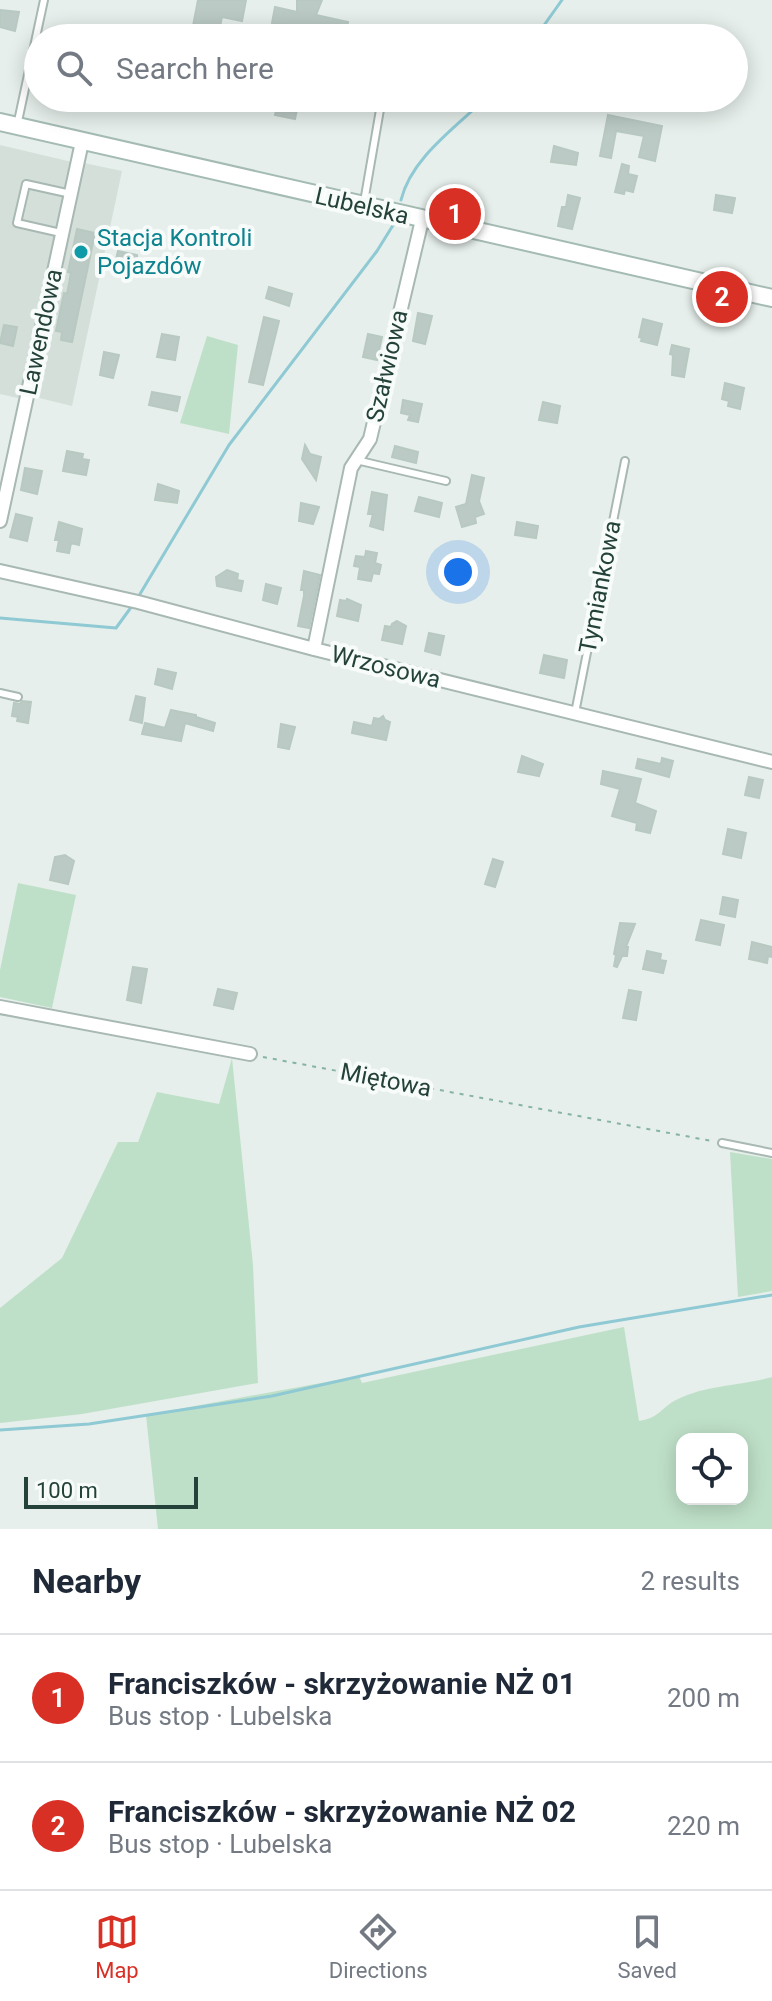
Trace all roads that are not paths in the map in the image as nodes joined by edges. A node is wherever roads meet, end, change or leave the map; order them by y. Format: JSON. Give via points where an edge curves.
{"nodes":[{"id":1,"x":44,"y":0,"type":"edge"},
{"id":2,"x":39,"y":24,"type":"edge"},
{"id":3,"x":24,"y":93,"type":"edge"},
{"id":4,"x":380,"y":112,"type":"edge"},
{"id":5,"x":0,"y":122,"type":"edge"},
{"id":6,"x":17,"y":126,"type":"junction"},
{"id":7,"x":82,"y":142,"type":"junction"},
{"id":8,"x":71,"y":194,"type":"junction"},
{"id":9,"x":363,"y":206,"type":"junction"},
{"id":10,"x":422,"y":220,"type":"junction"},
{"id":11,"x":63,"y":234,"type":"junction"},
{"id":12,"x":772,"y":298,"type":"edge"},
{"id":13,"x":356,"y":460,"type":"junction"},
{"id":14,"x":625,"y":461,"type":"dead end"},
{"id":15,"x":446,"y":481,"type":"dead end"},
{"id":16,"x":0,"y":521,"type":"edge"},
{"id":17,"x":0,"y":571,"type":"edge"},
{"id":18,"x":314,"y":649,"type":"junction"},
{"id":19,"x":0,"y":693,"type":"edge"},
{"id":20,"x":18,"y":697,"type":"dead end"},
{"id":21,"x":575,"y":713,"type":"junction"},
{"id":22,"x":772,"y":762,"type":"edge"},
{"id":23,"x":0,"y":1007,"type":"edge"},
{"id":24,"x":250,"y":1054,"type":"road end"},
{"id":25,"x":722,"y":1143,"type":"road end"},
{"id":26,"x":772,"y":1153,"type":"edge"}],
"edges":[{"from":1,"to":2,"type":"lane"},
{"from":3,"to":6,"type":"lane"},
{"from":4,"to":9,"type":"lane"},
{"from":5,"to":6,"type":"main road","name":"Lubelska"},
{"from":6,"to":7,"type":"main road","name":"Lubelska"},
{"from":7,"to":8,"type":"street","name":"Lawendowa"},
{"from":7,"to":9,"type":"main road","name":"Lubelska"},
{"from":8,"to":11,"type":"street","name":"Lawendowa"},
{"from":8,"to":11,"type":"lane","via":[[26,184],[17,223]]},
{"from":9,"to":10,"type":"main road","name":"Lubelska"},
{"from":10,"to":12,"type":"main road","name":"Lubelska"},
{"from":10,"to":13,"type":"street","name":"Szałwiowa","via":[[370,439]]},
{"from":11,"to":16,"type":"street","name":"Lawendowa"},
{"from":13,"to":15,"type":"lane"},
{"from":13,"to":18,"type":"street","name":"Szałwiowa"},
{"from":14,"to":21,"type":"lane","name":"Tymiankowa"},
{"from":17,"to":18,"type":"street","name":"Wrzosowa"},
{"from":18,"to":21,"type":"street","name":"Wrzosowa"},
{"from":19,"to":20,"type":"lane"},
{"from":21,"to":22,"type":"street","name":"Wrzosowa"},
{"from":23,"to":24,"type":"street"},
{"from":25,"to":26,"type":"lane"}]}
